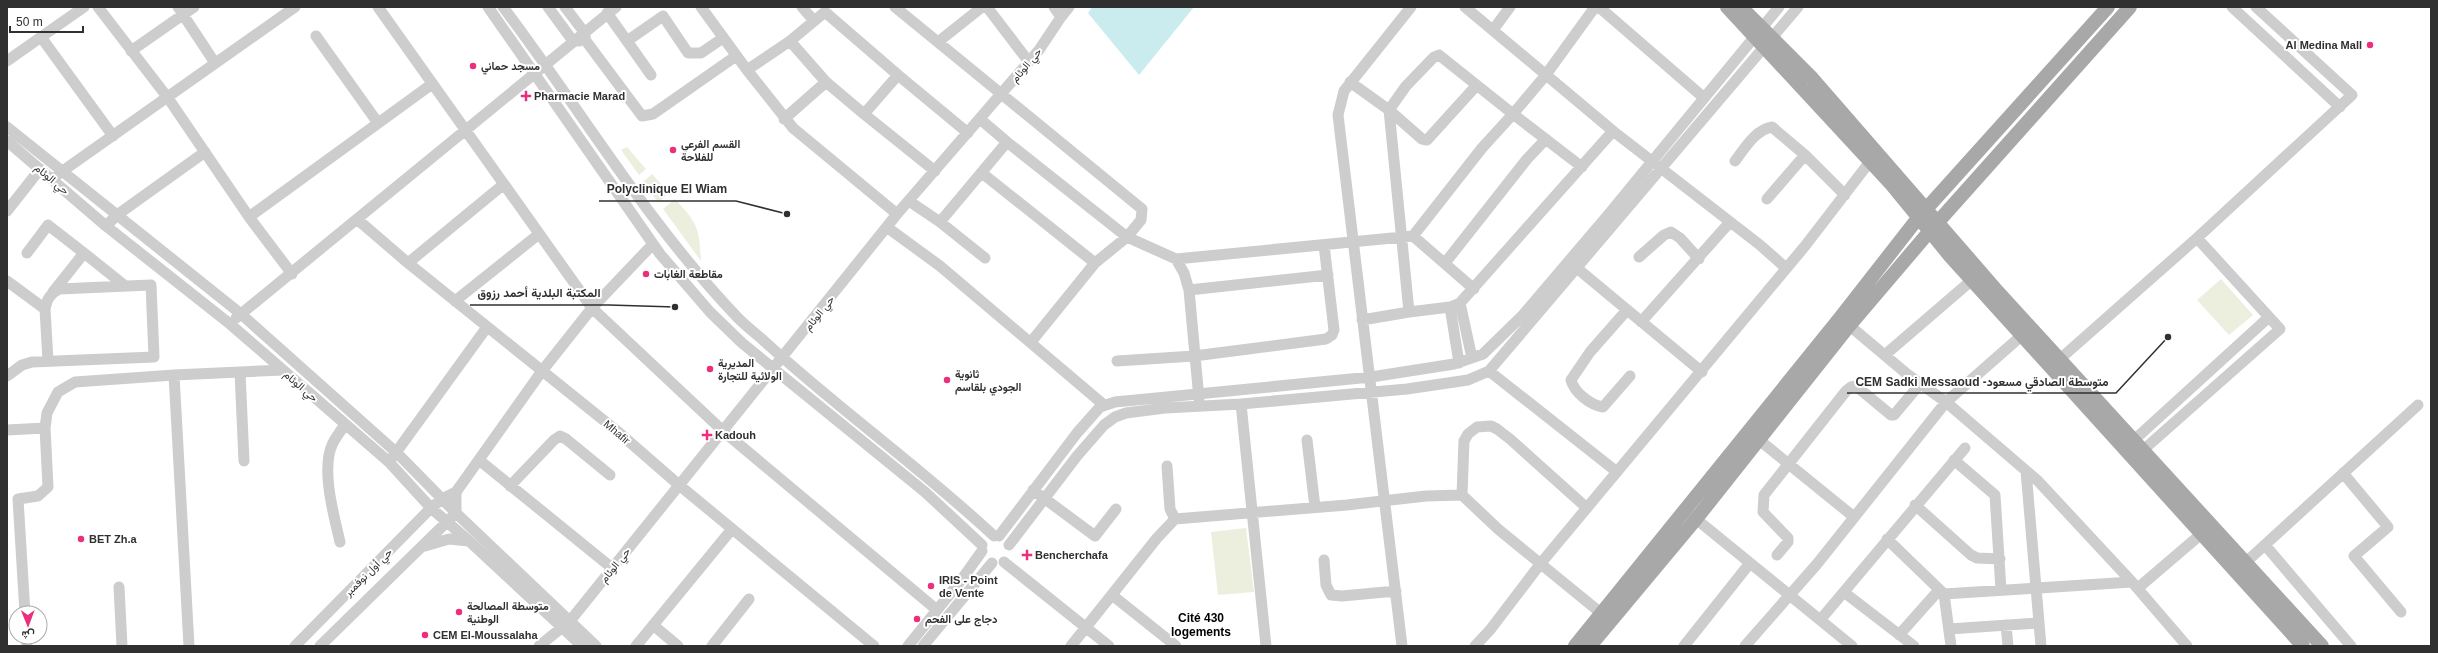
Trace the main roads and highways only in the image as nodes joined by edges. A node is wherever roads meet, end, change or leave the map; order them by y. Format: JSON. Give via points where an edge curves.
{"nodes":[{"id":1,"x":1727,"y":7,"type":"edge"},
{"id":2,"x":1742,"y":7,"type":"edge"},
{"id":3,"x":2108,"y":7,"type":"edge"},
{"id":4,"x":2130,"y":7,"type":"edge"},
{"id":5,"x":1757,"y":32,"type":"junction"},
{"id":6,"x":1922,"y":213,"type":"junction"},
{"id":7,"x":1934,"y":227,"type":"junction"},
{"id":8,"x":1844,"y":322,"type":"junction"},
{"id":9,"x":2027,"y":330,"type":"junction"},
{"id":10,"x":2205,"y":530,"type":"junction"},
{"id":11,"x":2259,"y":588,"type":"junction"},
{"id":12,"x":1606,"y":617,"type":"junction"},
{"id":13,"x":1575,"y":646,"type":"edge"},
{"id":14,"x":1590,"y":646,"type":"edge"},
{"id":15,"x":2303,"y":646,"type":"edge"},
{"id":16,"x":2322,"y":646,"type":"edge"}],
"edges":[{"from":1,"to":5,"type":"main road"},
{"from":2,"to":5,"type":"main road"},
{"from":3,"to":6,"type":"main road"},
{"from":4,"to":7,"type":"main road"},
{"from":5,"to":6,"type":"main road"},
{"from":6,"to":7,"type":"main road"},
{"from":6,"to":8,"type":"main road"},
{"from":7,"to":8,"type":"main road"},
{"from":7,"to":9,"type":"main road","via":[[1998,292]]},
{"from":7,"to":9,"type":"main road","via":[[1972,280]]},
{"from":8,"to":12,"type":"main road"},
{"from":9,"to":10,"type":"main road"},
{"from":9,"to":10,"type":"main road","via":[[2060,359],[2138,446]]},
{"from":10,"to":11,"type":"main road"},
{"from":10,"to":11,"type":"main road","via":[[2245,563]]},
{"from":11,"to":15,"type":"main road"},
{"from":11,"to":16,"type":"main road"},
{"from":12,"to":13,"type":"main road"},
{"from":12,"to":14,"type":"main road"}]}
